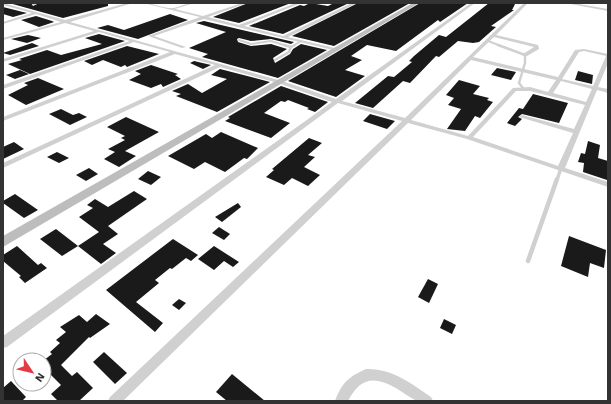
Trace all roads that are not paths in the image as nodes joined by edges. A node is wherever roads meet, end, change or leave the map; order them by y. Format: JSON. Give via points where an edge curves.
{"nodes":[{"id":1,"x":38,"y":3,"type":"edge"},
{"id":2,"x":131,"y":3,"type":"edge"},
{"id":3,"x":145,"y":3,"type":"edge"},
{"id":4,"x":192,"y":3,"type":"edge"},
{"id":5,"x":245,"y":3,"type":"edge"},
{"id":6,"x":299,"y":3,"type":"edge"},
{"id":7,"x":356,"y":3,"type":"edge"},
{"id":8,"x":417,"y":3,"type":"edge"},
{"id":9,"x":473,"y":3,"type":"edge"},
{"id":10,"x":526,"y":3,"type":"edge"},
{"id":11,"x":567,"y":3,"type":"edge"},
{"id":12,"x":3,"y":4,"type":"edge"},
{"id":13,"x":33,"y":4,"type":"dead end"},
{"id":14,"x":15,"y":7,"type":"junction"},
{"id":15,"x":171,"y":9,"type":"junction"},
{"id":16,"x":3,"y":10,"type":"edge"},
{"id":17,"x":608,"y":10,"type":"edge"},
{"id":18,"x":38,"y":13,"type":"junction"},
{"id":19,"x":204,"y":17,"type":"junction"},
{"id":20,"x":66,"y":21,"type":"junction"},
{"id":21,"x":3,"y":23,"type":"edge"},
{"id":22,"x":240,"y":26,"type":"junction"},
{"id":23,"x":98,"y":31,"type":"junction"},
{"id":24,"x":284,"y":37,"type":"junction"},
{"id":25,"x":491,"y":38,"type":"junction"},
{"id":26,"x":3,"y":39,"type":"edge"},
{"id":27,"x":239,"y":40,"type":"dead end"},
{"id":28,"x":134,"y":41,"type":"junction"},
{"id":29,"x":301,"y":41,"type":"junction"},
{"id":30,"x":184,"y":47,"type":"dead end"},
{"id":31,"x":291,"y":47,"type":"junction"},
{"id":32,"x":337,"y":50,"type":"junction"},
{"id":33,"x":175,"y":52,"type":"junction"},
{"id":34,"x":525,"y":55,"type":"junction"},
{"id":35,"x":608,"y":56,"type":"edge"},
{"id":36,"x":470,"y":58,"type":"junction"},
{"id":37,"x":275,"y":60,"type":"dead end"},
{"id":38,"x":3,"y":61,"type":"edge"},
{"id":39,"x":220,"y":65,"type":"junction"},
{"id":40,"x":605,"y":70,"type":"edge"},
{"id":41,"x":524,"y":71,"type":"junction"},
{"id":42,"x":561,"y":79,"type":"junction"},
{"id":43,"x":280,"y":82,"type":"junction"},
{"id":44,"x":3,"y":87,"type":"edge"},
{"id":45,"x":523,"y":88,"type":"junction"},
{"id":46,"x":596,"y":88,"type":"junction"},
{"id":47,"x":608,"y":91,"type":"edge"},
{"id":48,"x":550,"y":94,"type":"junction"},
{"id":49,"x":336,"y":101,"type":"junction"},
{"id":50,"x":588,"y":104,"type":"junction"},
{"id":51,"x":522,"y":118,"type":"dead end"},
{"id":52,"x":3,"y":119,"type":"edge"},
{"id":53,"x":407,"y":120,"type":"junction"},
{"id":54,"x":576,"y":132,"type":"junction"},
{"id":55,"x":469,"y":138,"type":"junction"},
{"id":56,"x":3,"y":166,"type":"edge"},
{"id":57,"x":561,"y":168,"type":"junction"},
{"id":58,"x":608,"y":185,"type":"edge"},
{"id":59,"x":3,"y":242,"type":"edge"},
{"id":60,"x":528,"y":260,"type":"dead end"},
{"id":61,"x":3,"y":343,"type":"edge"},
{"id":62,"x":114,"y":401,"type":"edge"},
{"id":63,"x":341,"y":401,"type":"edge"},
{"id":64,"x":427,"y":401,"type":"edge"}],
"edges":[{"from":1,"to":13,"type":"lane"},
{"from":2,"to":20,"type":"street"},
{"from":3,"to":15,"type":"street"},
{"from":4,"to":15,"type":"street"},
{"from":5,"to":19,"type":"street"},
{"from":6,"to":22,"type":"street"},
{"from":7,"to":24,"type":"street"},
{"from":8,"to":32,"type":"street"},
{"from":9,"to":49,"type":"street"},
{"from":10,"to":25,"type":"street"},
{"from":11,"to":17,"type":"street"},
{"from":12,"to":14,"type":"street"},
{"from":14,"to":16,"type":"street"},
{"from":14,"to":18,"type":"street"},
{"from":15,"to":19,"type":"street"},
{"from":18,"to":20,"type":"street"},
{"from":18,"to":21,"type":"street"},
{"from":19,"to":22,"type":"street"},
{"from":19,"to":30,"type":"street","via":[[150,36]]},
{"from":20,"to":23,"type":"street"},
{"from":20,"to":26,"type":"street"},
{"from":22,"to":24,"type":"street"},
{"from":23,"to":28,"type":"street"},
{"from":23,"to":38,"type":"street"},
{"from":24,"to":29,"type":"street"},
{"from":25,"to":34,"type":"lane"},
{"from":25,"to":34,"type":"street","via":[[536,46],[537,48]]},
{"from":25,"to":36,"type":"street"},
{"from":27,"to":31,"type":"lane","via":[[251,44],[271,42]]},
{"from":28,"to":33,"type":"street"},
{"from":28,"to":44,"type":"street"},
{"from":29,"to":31,"type":"lane"},
{"from":29,"to":32,"type":"street"},
{"from":31,"to":37,"type":"lane","via":[[289,52]]},
{"from":32,"to":43,"type":"street"},
{"from":33,"to":39,"type":"street"},
{"from":33,"to":52,"type":"street"},
{"from":34,"to":41,"type":"lane"},
{"from":35,"to":40,"type":"street"},
{"from":35,"to":42,"type":"street","via":[[578,51]]},
{"from":36,"to":41,"type":"street"},
{"from":36,"to":53,"type":"street"},
{"from":39,"to":43,"type":"street"},
{"from":39,"to":56,"type":"street"},
{"from":40,"to":46,"type":"street"},
{"from":41,"to":42,"type":"street"},
{"from":41,"to":45,"type":"lane","via":[[518,83]]},
{"from":42,"to":46,"type":"street"},
{"from":42,"to":48,"type":"street"},
{"from":43,"to":49,"type":"street"},
{"from":43,"to":59,"type":"street"},
{"from":45,"to":48,"type":"street"},
{"from":45,"to":55,"type":"street","via":[[515,89],[508,95]]},
{"from":46,"to":47,"type":"street"},
{"from":46,"to":50,"type":"street"},
{"from":48,"to":50,"type":"street"},
{"from":49,"to":53,"type":"street"},
{"from":49,"to":61,"type":"street"},
{"from":50,"to":54,"type":"street"},
{"from":51,"to":54,"type":"street"},
{"from":53,"to":55,"type":"street"},
{"from":53,"to":62,"type":"street"},
{"from":54,"to":57,"type":"street"},
{"from":55,"to":57,"type":"street"},
{"from":57,"to":58,"type":"street"},
{"from":57,"to":60,"type":"lane"},
{"from":63,"to":64,"type":"street","via":[[357,379],[373,375],[394,379]]}]}
